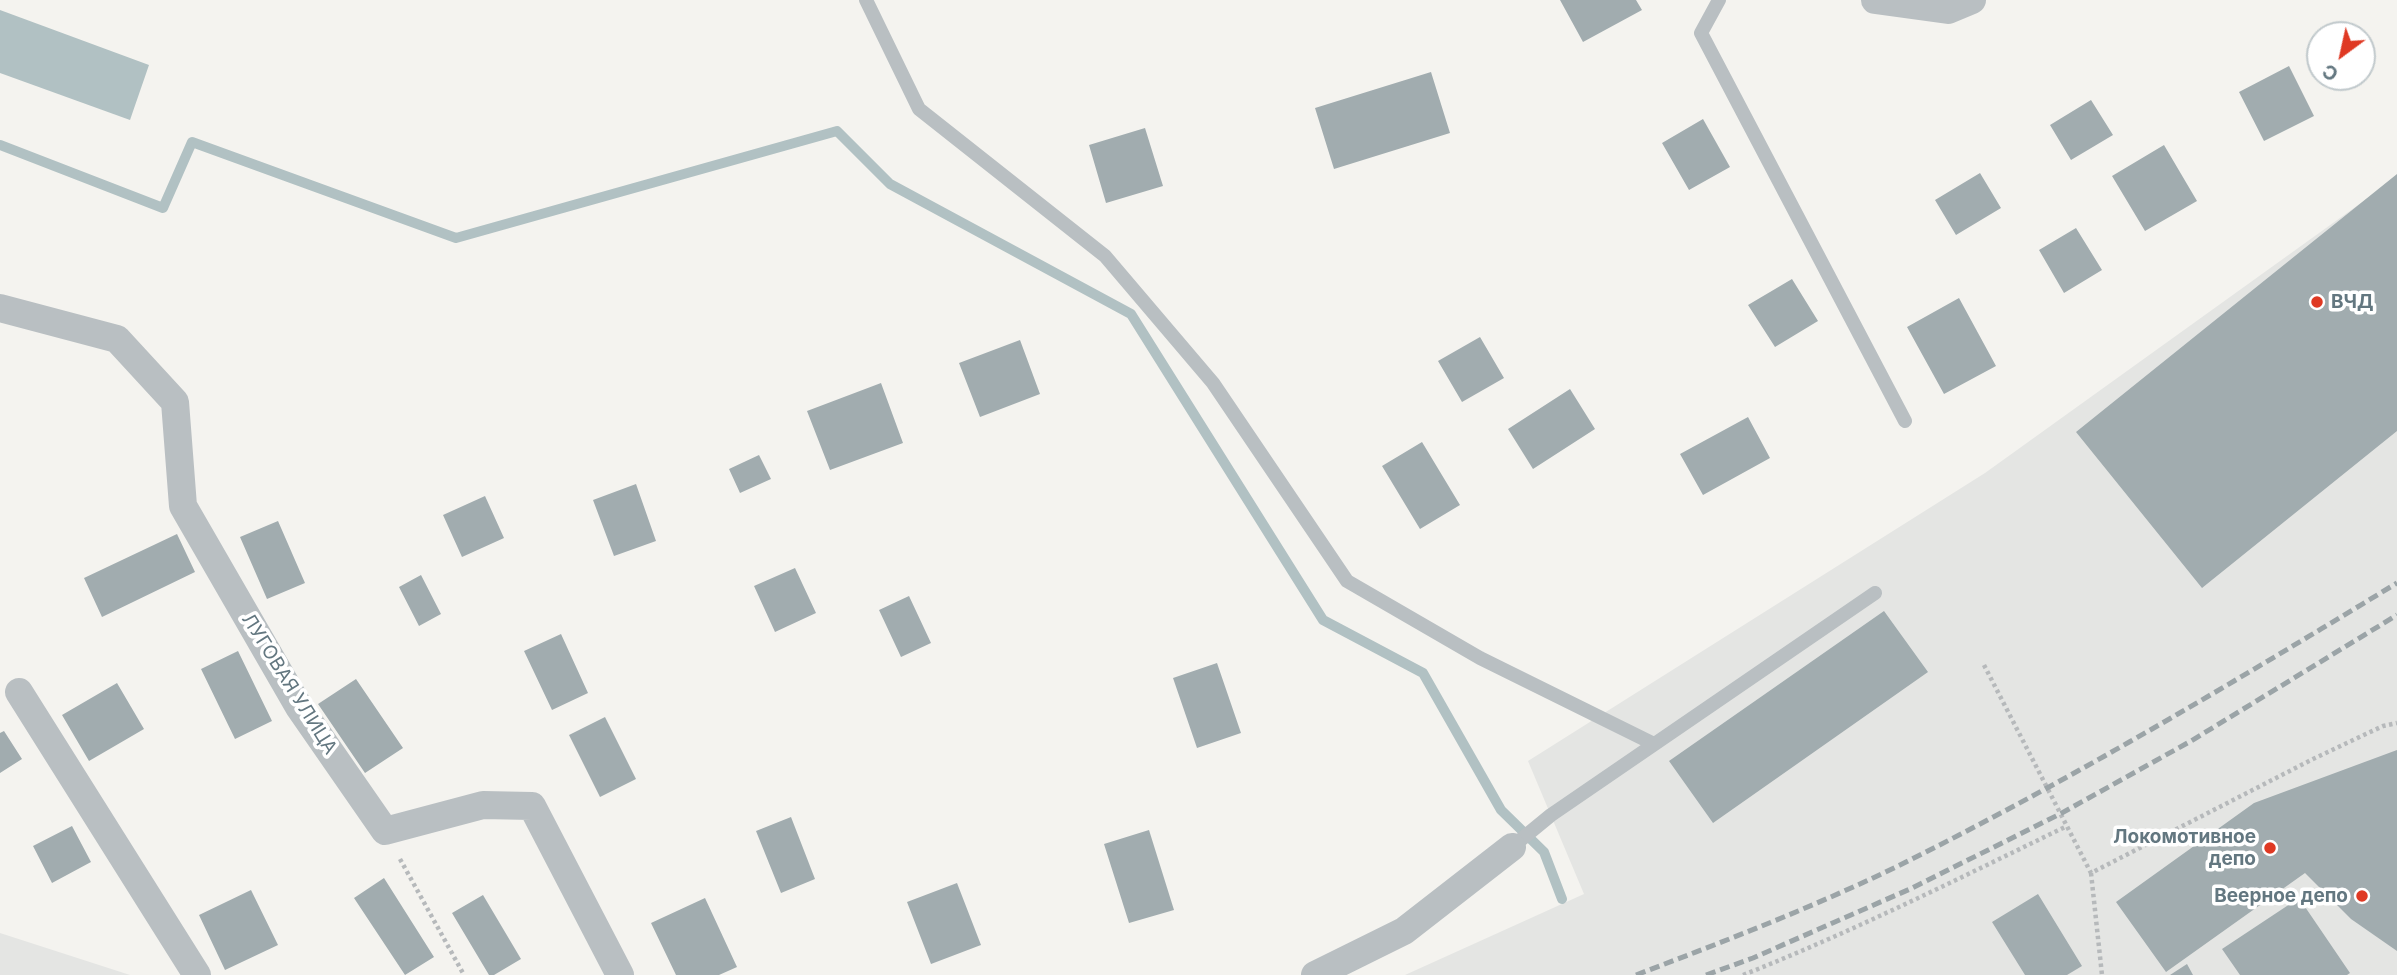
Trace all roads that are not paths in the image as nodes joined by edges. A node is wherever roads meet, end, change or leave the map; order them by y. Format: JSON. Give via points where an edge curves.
{"nodes":[{"id":1,"x":866,"y":0,"type":"edge"},
{"id":2,"x":1719,"y":0,"type":"edge"},
{"id":3,"x":1875,"y":0,"type":"edge"},
{"id":4,"x":1972,"y":0,"type":"edge"},
{"id":5,"x":0,"y":308,"type":"edge"},
{"id":6,"x":1905,"y":421,"type":"dead end"},
{"id":7,"x":1875,"y":593,"type":"dead end"},
{"id":8,"x":19,"y":692,"type":"dead end"},
{"id":9,"x":1654,"y":744,"type":"junction"},
{"id":10,"x":1512,"y":848,"type":"joint"},
{"id":11,"x":198,"y":975,"type":"edge"},
{"id":12,"x":620,"y":975,"type":"edge"},
{"id":13,"x":1315,"y":975,"type":"edge"}],
"edges":[{"from":1,"to":9,"type":"lane","via":[[919,109],[1105,256],[1213,383],[1347,581],[1480,658]]},
{"from":2,"to":6,"type":"lane","via":[[1701,33]]},
{"from":3,"to":4,"type":"street","via":[[1948,10]]},
{"from":5,"to":12,"type":"street","name":"ЛУГОВАЯ УЛИЦА","via":[[117,339],[175,402],[183,506],[299,707],[385,831],[483,804],[532,806]]},
{"from":7,"to":9,"type":"lane"},
{"from":8,"to":11,"type":"street"},
{"from":9,"to":10,"type":"lane"},
{"from":10,"to":13,"type":"street","via":[[1404,931]]}]}
